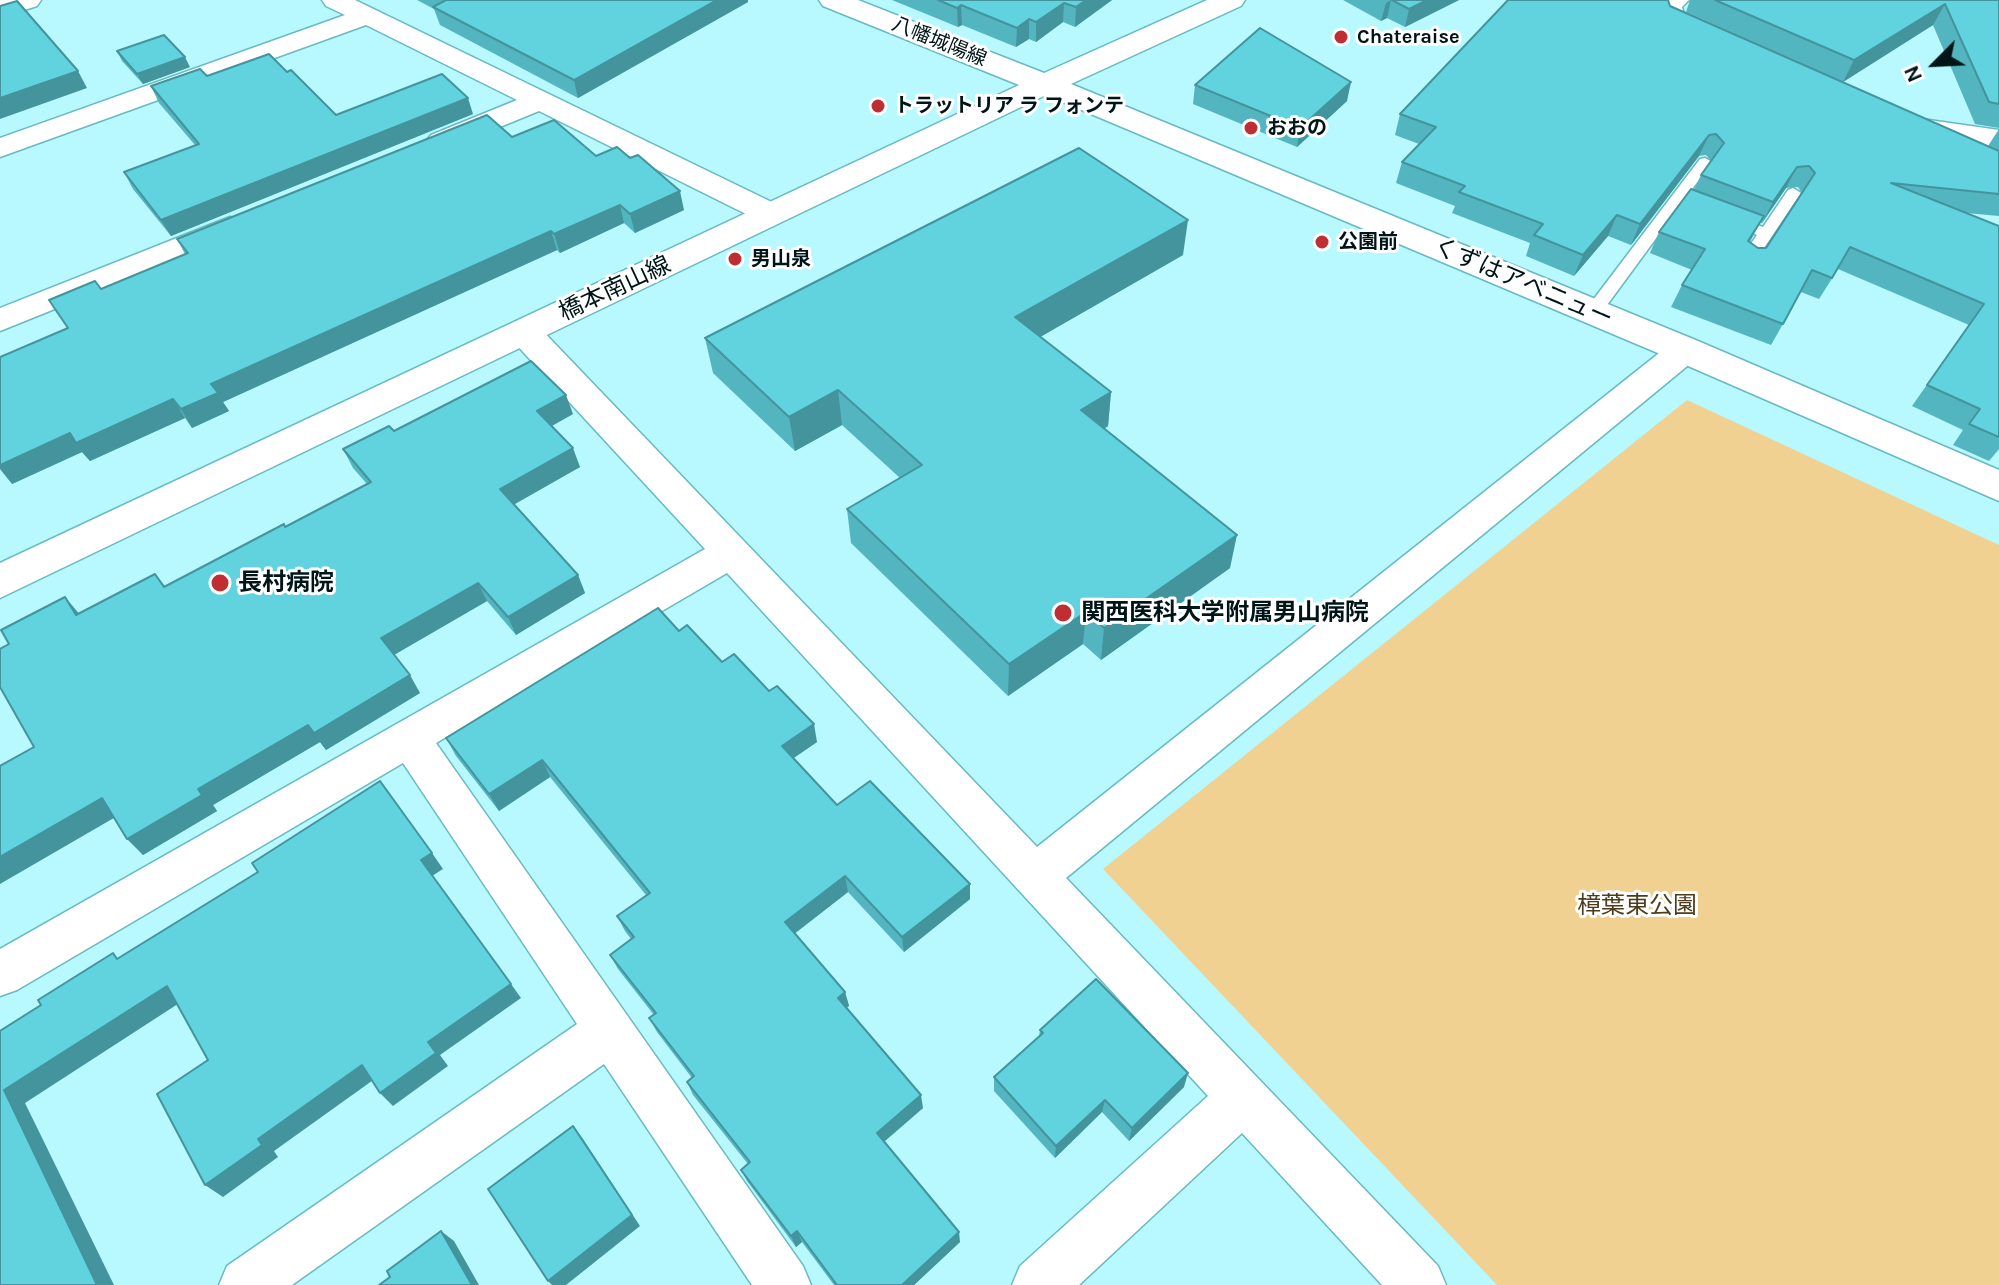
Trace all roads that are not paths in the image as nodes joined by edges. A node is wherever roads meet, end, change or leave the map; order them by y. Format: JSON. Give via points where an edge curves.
{"nodes":[{"id":1,"x":27,"y":0,"type":"edge"},
{"id":2,"x":335,"y":0,"type":"edge"},
{"id":3,"x":833,"y":0,"type":"edge"},
{"id":4,"x":1231,"y":0,"type":"edge"},
{"id":5,"x":1676,"y":0,"type":"edge"},
{"id":6,"x":0,"y":9,"type":"edge"},
{"id":7,"x":367,"y":16,"type":"junction"},
{"id":8,"x":1728,"y":43,"type":"edge"},
{"id":9,"x":1045,"y":84,"type":"junction"},
{"id":10,"x":540,"y":101,"type":"junction"},
{"id":11,"x":1882,"y":113,"type":"edge"},
{"id":12,"x":1999,"y":139,"type":"edge"},
{"id":13,"x":0,"y":148,"type":"edge"},
{"id":14,"x":408,"y":154,"type":"edge"},
{"id":15,"x":1705,"y":162,"type":"edge"},
{"id":16,"x":1793,"y":193,"type":"edge"},
{"id":17,"x":263,"y":213,"type":"edge"},
{"id":18,"x":771,"y":214,"type":"junction"},
{"id":19,"x":1721,"y":217,"type":"edge"},
{"id":20,"x":1765,"y":233,"type":"junction"},
{"id":21,"x":1748,"y":262,"type":"edge"},
{"id":22,"x":1593,"y":312,"type":"junction"},
{"id":23,"x":0,"y":320,"type":"edge"},
{"id":24,"x":524,"y":332,"type":"junction"},
{"id":25,"x":1685,"y":350,"type":"junction"},
{"id":26,"x":1999,"y":486,"type":"edge"},
{"id":27,"x":731,"y":552,"type":"junction"},
{"id":28,"x":0,"y":582,"type":"edge"},
{"id":29,"x":409,"y":738,"type":"junction"},
{"id":30,"x":1035,"y":876,"type":"junction"},
{"id":31,"x":0,"y":974,"type":"edge"},
{"id":32,"x":609,"y":1031,"type":"junction"},
{"id":33,"x":1243,"y":1098,"type":"junction"},
{"id":34,"x":246,"y":1285,"type":"edge"},
{"id":35,"x":784,"y":1285,"type":"edge"},
{"id":36,"x":1039,"y":1285,"type":"edge"},
{"id":37,"x":1419,"y":1285,"type":"edge"}],
"edges":[{"from":1,"to":6,"type":"street"},
{"from":2,"to":7,"type":"street"},
{"from":3,"to":9,"type":"street","name":"八幡城陽線"},
{"from":4,"to":9,"type":"street","name":"橋本南山線"},
{"from":5,"to":8,"type":"street","via":[[1668,4],[1672,18]]},
{"from":7,"to":10,"type":"street"},
{"from":7,"to":13,"type":"street"},
{"from":9,"to":18,"type":"street","name":"橋本南山線"},
{"from":9,"to":22,"type":"street","name":"くずはアベニュー"},
{"from":10,"to":14,"type":"street"},
{"from":10,"to":18,"type":"street"},
{"from":11,"to":12,"type":"street","via":[[1910,126]]},
{"from":15,"to":22,"type":"lane","via":[[1684,203]]},
{"from":16,"to":20,"type":"lane"},
{"from":17,"to":23,"type":"street"},
{"from":18,"to":24,"type":"street","name":"橋本南山線"},
{"from":19,"to":20,"type":"lane"},
{"from":20,"to":21,"type":"lane"},
{"from":22,"to":25,"type":"street","name":"くずはアベニュー"},
{"from":24,"to":27,"type":"street"},
{"from":24,"to":28,"type":"street","name":"橋本南山線"},
{"from":25,"to":26,"type":"street","name":"くずはアベニュー"},
{"from":25,"to":30,"type":"street"},
{"from":27,"to":29,"type":"street"},
{"from":27,"to":30,"type":"street"},
{"from":29,"to":31,"type":"street"},
{"from":29,"to":32,"type":"street"},
{"from":30,"to":33,"type":"street"},
{"from":32,"to":34,"type":"street"},
{"from":32,"to":35,"type":"street"},
{"from":33,"to":36,"type":"street"},
{"from":33,"to":37,"type":"street"}]}
